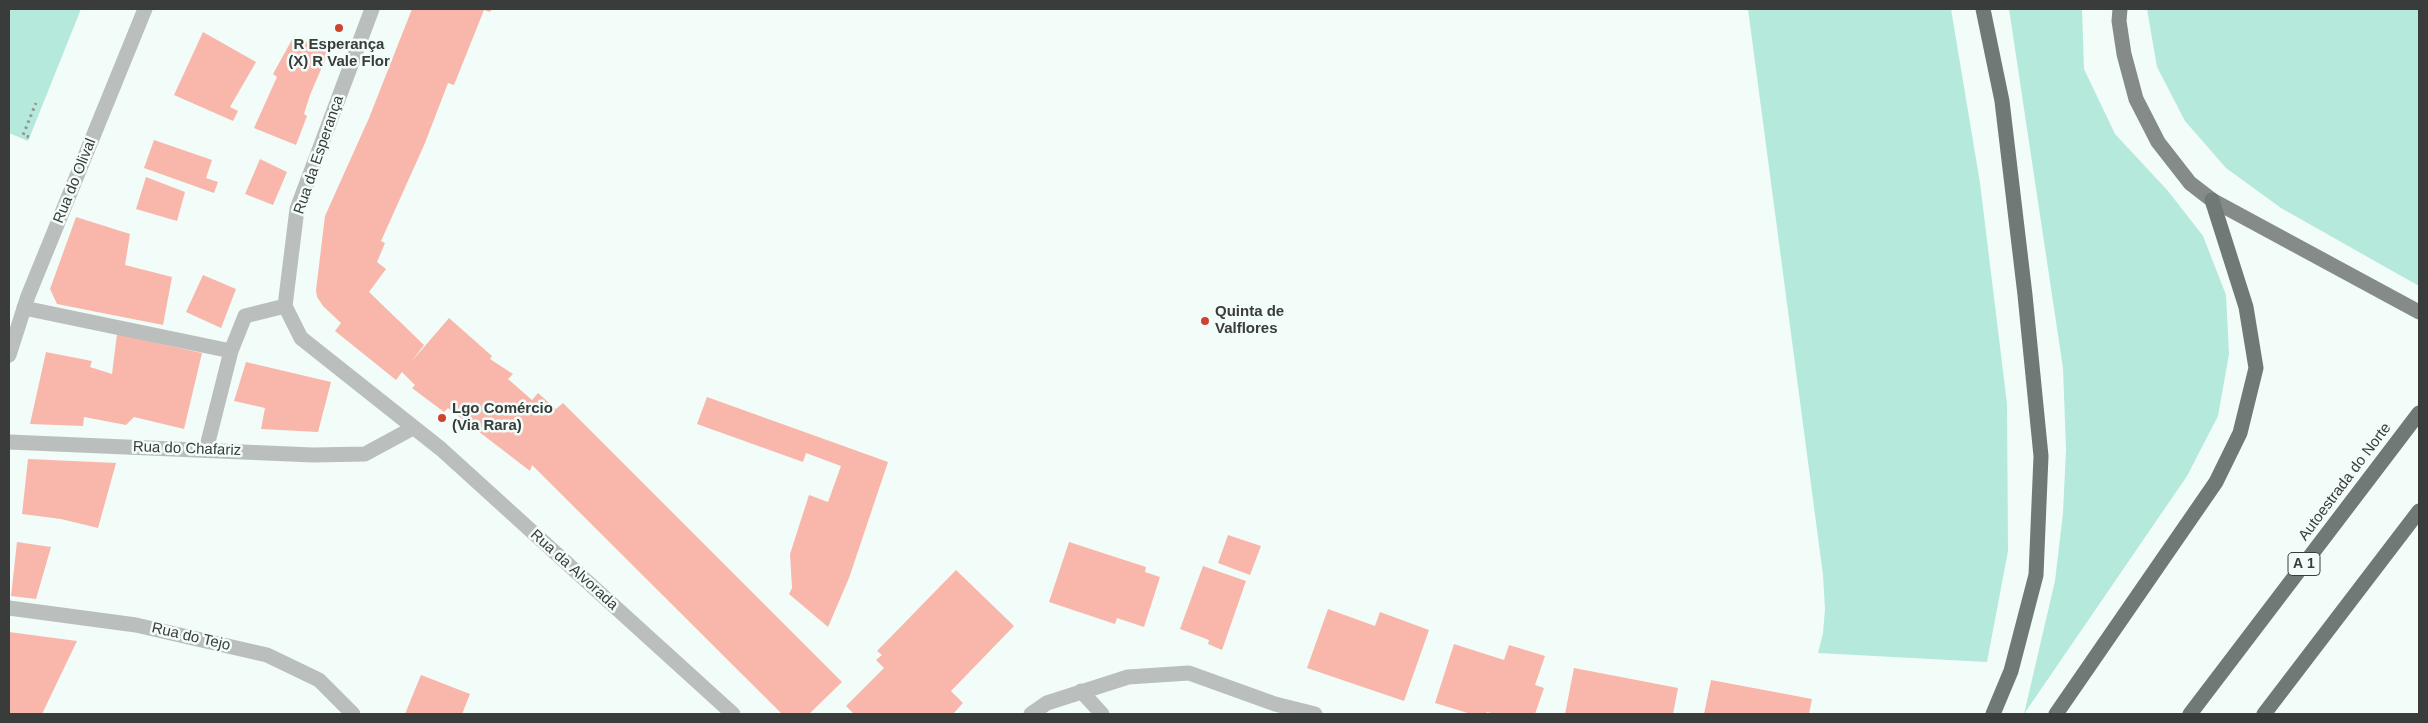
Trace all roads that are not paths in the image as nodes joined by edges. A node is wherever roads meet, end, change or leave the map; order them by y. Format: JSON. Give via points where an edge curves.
{"nodes":[{"id":1,"x":145,"y":9,"type":"edge"},
{"id":2,"x":372,"y":9,"type":"edge"},
{"id":3,"x":1983,"y":9,"type":"edge"},
{"id":4,"x":2120,"y":9,"type":"edge"},
{"id":5,"x":2212,"y":200,"type":"junction"},
{"id":6,"x":285,"y":306,"type":"junction"},
{"id":7,"x":24,"y":308,"type":"junction"},
{"id":8,"x":2419,"y":312,"type":"edge"},
{"id":9,"x":231,"y":352,"type":"junction"},
{"id":10,"x":9,"y":355,"type":"edge"},
{"id":11,"x":2419,"y":413,"type":"edge"},
{"id":12,"x":413,"y":428,"type":"junction"},
{"id":13,"x":9,"y":442,"type":"edge"},
{"id":14,"x":206,"y":450,"type":"junction"},
{"id":15,"x":2419,"y":511,"type":"edge"},
{"id":16,"x":9,"y":608,"type":"edge"},
{"id":17,"x":1081,"y":691,"type":"junction"},
{"id":18,"x":726,"y":712,"type":"edge"},
{"id":19,"x":353,"y":714,"type":"edge"},
{"id":20,"x":1031,"y":714,"type":"edge"},
{"id":21,"x":1102,"y":714,"type":"edge"},
{"id":22,"x":1315,"y":714,"type":"edge"},
{"id":23,"x":1993,"y":714,"type":"edge"},
{"id":24,"x":2056,"y":714,"type":"edge"},
{"id":25,"x":2190,"y":714,"type":"edge"},
{"id":26,"x":2264,"y":714,"type":"edge"}],
"edges":[{"from":1,"to":7,"type":"street","name":"Rua do Olival"},
{"from":2,"to":6,"type":"street","name":"Rua da Esperança","via":[[297,209]]},
{"from":3,"to":23,"type":"highway","via":[[2002,101],[2041,456],[2036,576],[2011,671]]},
{"from":4,"to":5,"type":"main road","via":[[2124,54],[2136,99],[2158,142],[2190,183]]},
{"from":5,"to":8,"type":"main road"},
{"from":5,"to":24,"type":"highway","via":[[2246,307],[2256,368],[2240,433],[2216,482]]},
{"from":6,"to":9,"type":"street","via":[[245,316]]},
{"from":6,"to":12,"type":"street","name":"Rua da Alvorada","via":[[301,338]]},
{"from":7,"to":9,"type":"street"},
{"from":7,"to":10,"type":"street","name":"Rua do Olival"},
{"from":9,"to":14,"type":"street"},
{"from":11,"to":25,"type":"highway","name":"Autoestrada do Norte","number":"A 1"},
{"from":12,"to":14,"type":"street","name":"Rua do Chafariz","via":[[365,454]]},
{"from":12,"to":18,"type":"street","name":"Rua da Alvorada","via":[[441,449]]},
{"from":13,"to":14,"type":"street","name":"Rua do Chafariz"},
{"from":15,"to":26,"type":"highway"},
{"from":16,"to":19,"type":"street","name":"Rua do Tejo","via":[[136,625],[267,655],[319,680]]},
{"from":17,"to":20,"type":"street","via":[[1046,703]]},
{"from":17,"to":21,"type":"street"},
{"from":17,"to":22,"type":"street","via":[[1128,677],[1190,673],[1275,704]]}]}
